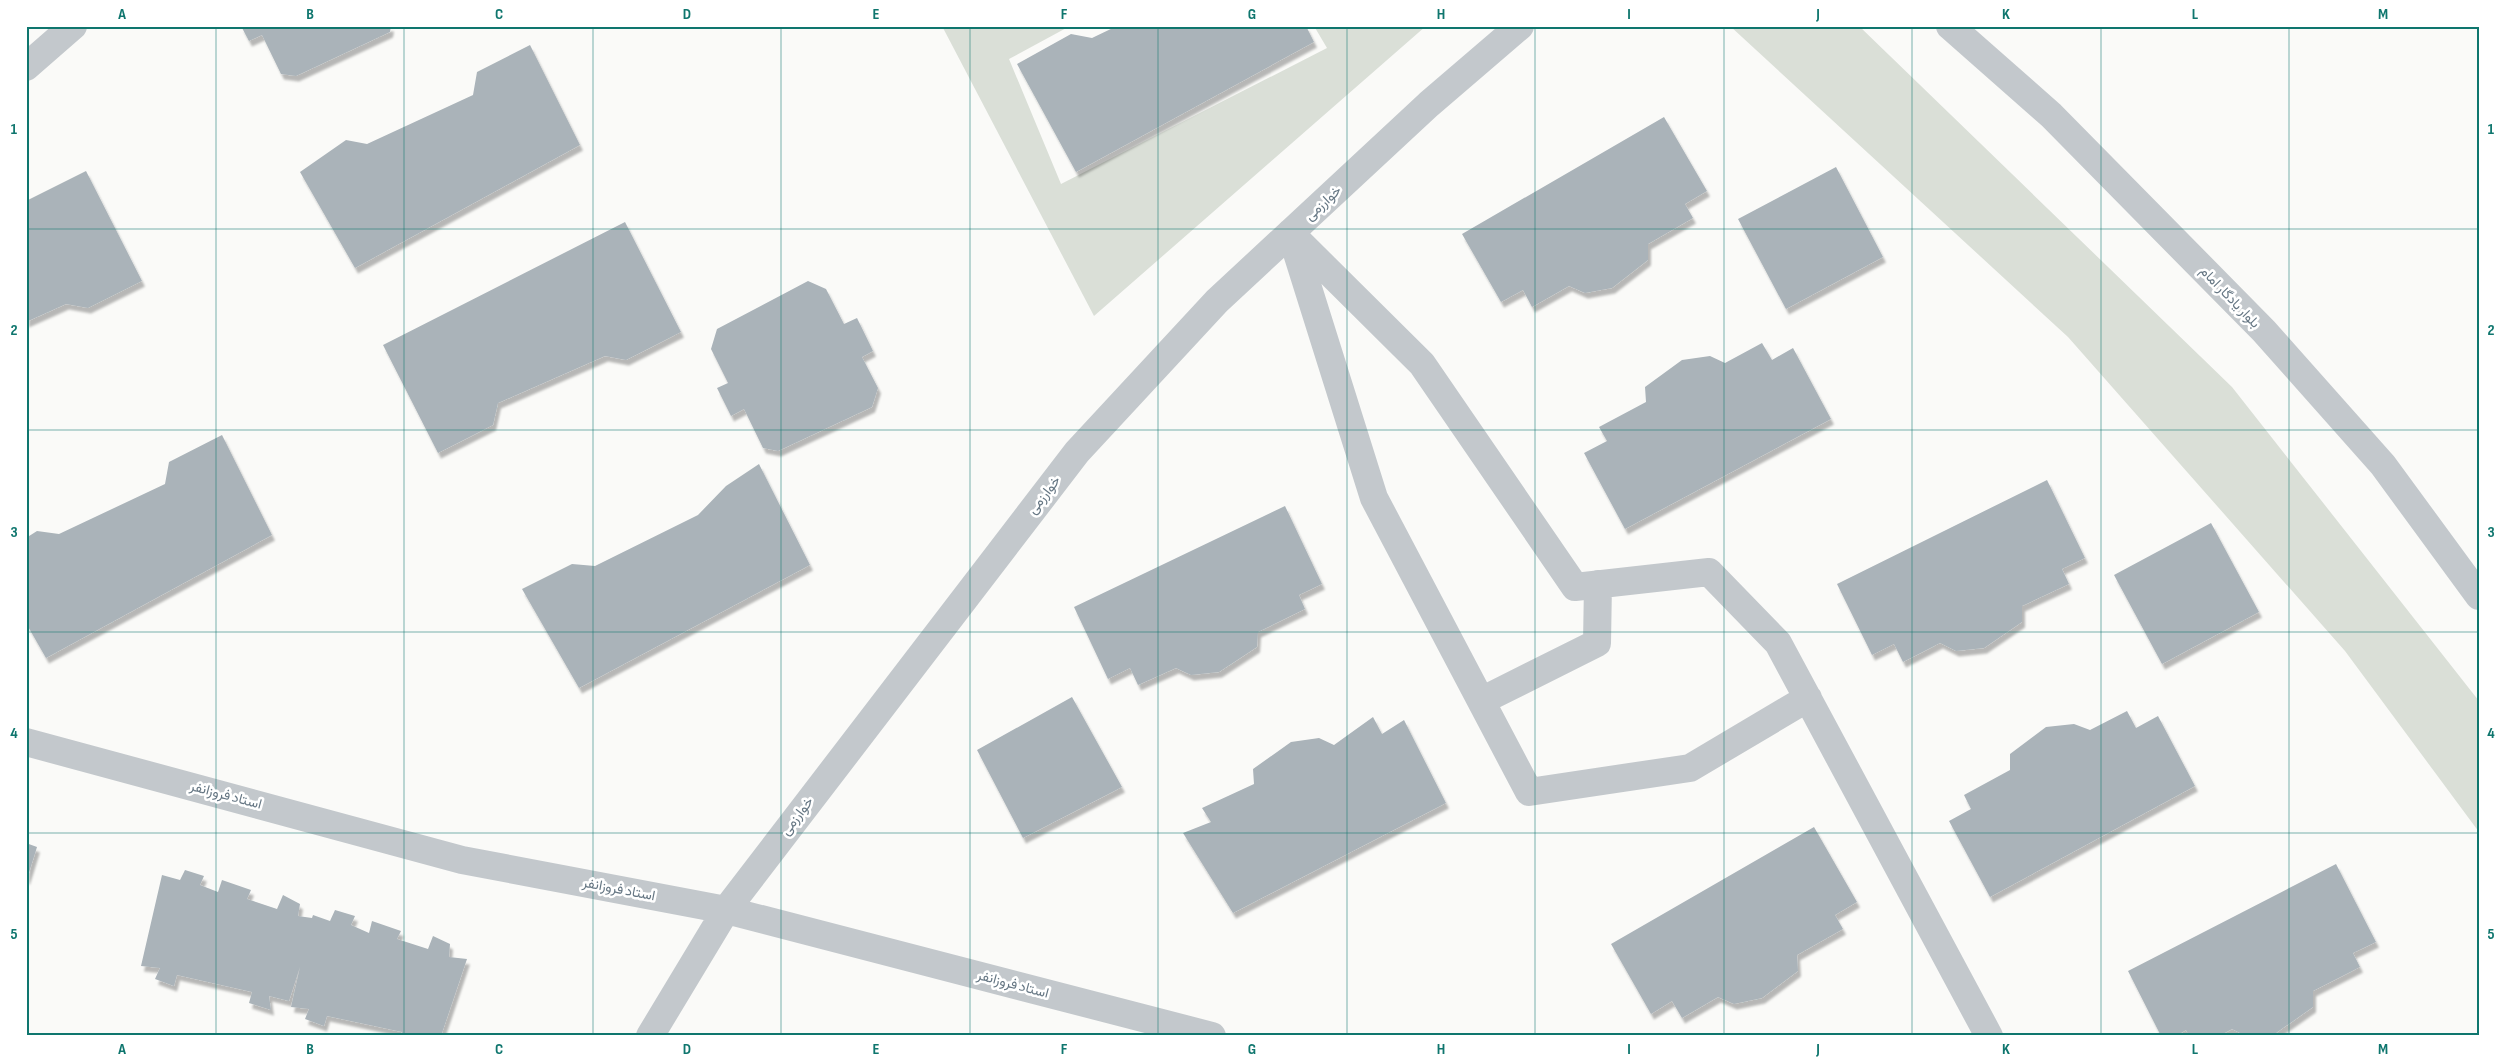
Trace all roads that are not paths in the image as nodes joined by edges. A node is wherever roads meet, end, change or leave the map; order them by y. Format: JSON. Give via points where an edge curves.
{"nodes":[{"id":1,"x":73,"y":26,"type":"edge"},
{"id":2,"x":1520,"y":26,"type":"edge"},
{"id":3,"x":1950,"y":26,"type":"edge"},
{"id":4,"x":26,"y":66,"type":"edge"},
{"id":5,"x":1290,"y":233,"type":"junction"},
{"id":6,"x":1598,"y":584,"type":"junction"},
{"id":7,"x":2479,"y":596,"type":"edge"},
{"id":8,"x":1808,"y":698,"type":"junction"},
{"id":9,"x":1481,"y":701,"type":"junction"},
{"id":10,"x":26,"y":742,"type":"edge"},
{"id":11,"x":726,"y":910,"type":"junction"},
{"id":12,"x":650,"y":1036,"type":"edge"},
{"id":13,"x":1212,"y":1036,"type":"edge"},
{"id":14,"x":1989,"y":1036,"type":"edge"}],
"edges":[{"from":1,"to":4,"type":"street"},
{"from":2,"to":5,"type":"street","name":"خوارزمی","via":[[1429,104]]},
{"from":3,"to":7,"type":"street","name":"بلوار یادگار امام","via":[[2050,115],[2264,331],[2383,465]]},
{"from":5,"to":6,"type":"street","via":[[1422,364],[1575,587]]},
{"from":5,"to":9,"type":"street","via":[[1374,498]]},
{"from":5,"to":11,"type":"street","name":"خوارزمی","via":[[1216,301],[1076,452]]},
{"from":6,"to":8,"type":"street","via":[[1709,572],[1778,643]]},
{"from":6,"to":9,"type":"street","via":[[1597,643]]},
{"from":8,"to":9,"type":"street","via":[[1690,768],[1529,792]]},
{"from":8,"to":14,"type":"street"},
{"from":10,"to":11,"type":"street","name":"استاد فروزانفر","via":[[462,860]]},
{"from":11,"to":12,"type":"street","name":"خوارزمی"},
{"from":11,"to":13,"type":"street","name":"استاد فروزانفر"}]}
